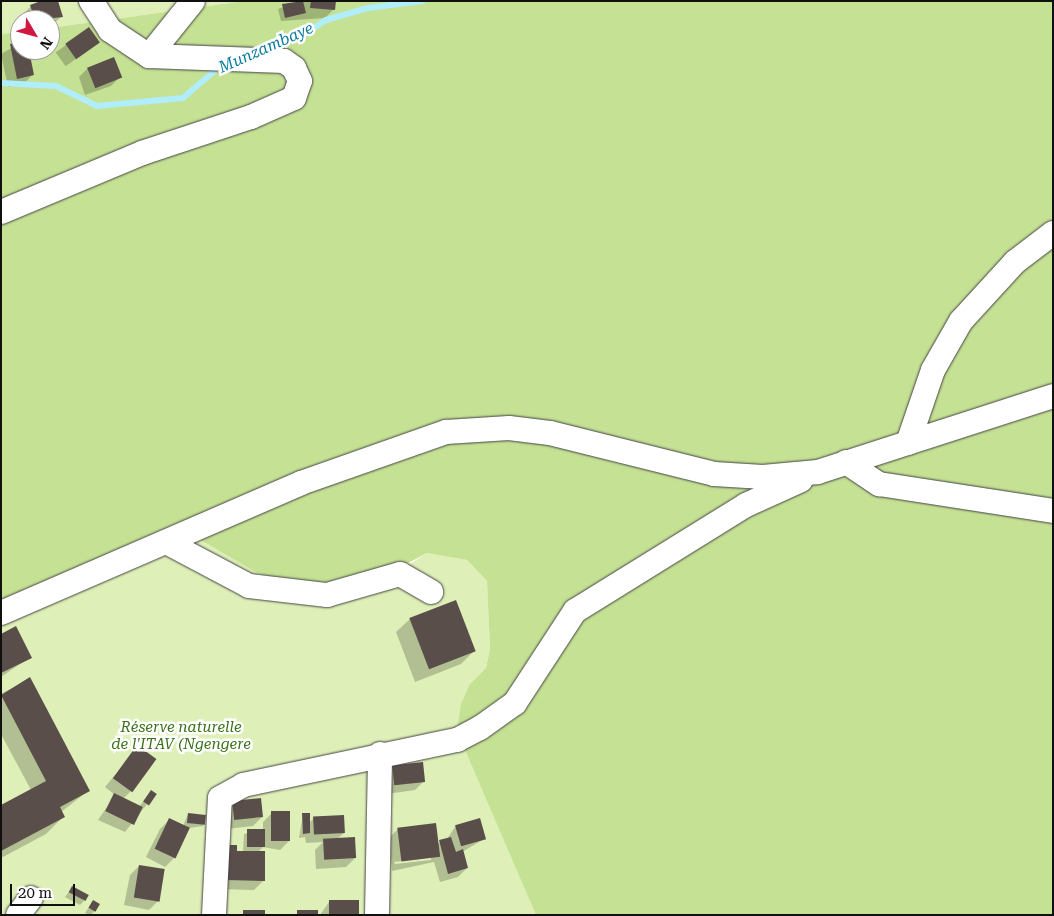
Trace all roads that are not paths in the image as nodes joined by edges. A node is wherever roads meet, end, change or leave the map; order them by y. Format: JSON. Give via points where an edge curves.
{"nodes":[{"id":1,"x":92,"y":1,"type":"edge"},
{"id":2,"x":193,"y":1,"type":"edge"},
{"id":3,"x":149,"y":56,"type":"junction"},
{"id":4,"x":1,"y":212,"type":"edge"},
{"id":5,"x":1053,"y":233,"type":"edge"},
{"id":6,"x":1053,"y":396,"type":"edge"},
{"id":7,"x":908,"y":443,"type":"junction"},
{"id":8,"x":846,"y":462,"type":"junction"},
{"id":9,"x":818,"y":472,"type":"junction"},
{"id":10,"x":1053,"y":511,"type":"edge"},
{"id":11,"x":166,"y":542,"type":"junction"},
{"id":12,"x":431,"y":592,"type":"dead end"},
{"id":13,"x":1,"y":613,"type":"edge"},
{"id":14,"x":380,"y":754,"type":"junction"},
{"id":15,"x":214,"y":915,"type":"edge"},
{"id":16,"x":377,"y":915,"type":"edge"}],
"edges":[{"from":1,"to":3,"type":"street","via":[[110,30]]},
{"from":2,"to":3,"type":"street"},
{"from":3,"to":4,"type":"street","via":[[284,61],[294,68],[300,81],[294,98],[251,118],[142,153]]},
{"from":5,"to":7,"type":"street","via":[[1015,262],[961,321],[933,370]]},
{"from":6,"to":7,"type":"street"},
{"from":7,"to":8,"type":"street"},
{"from":8,"to":9,"type":"street"},
{"from":8,"to":10,"type":"street","via":[[879,484]]},
{"from":9,"to":11,"type":"street","via":[[763,477],[714,474],[550,433],[474,428],[412,441],[301,483]]},
{"from":9,"to":14,"type":"street","via":[[746,505],[575,610],[515,703],[480,728],[457,740]]},
{"from":11,"to":12,"type":"street","via":[[249,586],[327,595],[400,574]]},
{"from":11,"to":13,"type":"street"},
{"from":14,"to":15,"type":"street","via":[[243,785],[220,798]]},
{"from":14,"to":16,"type":"street"}]}
